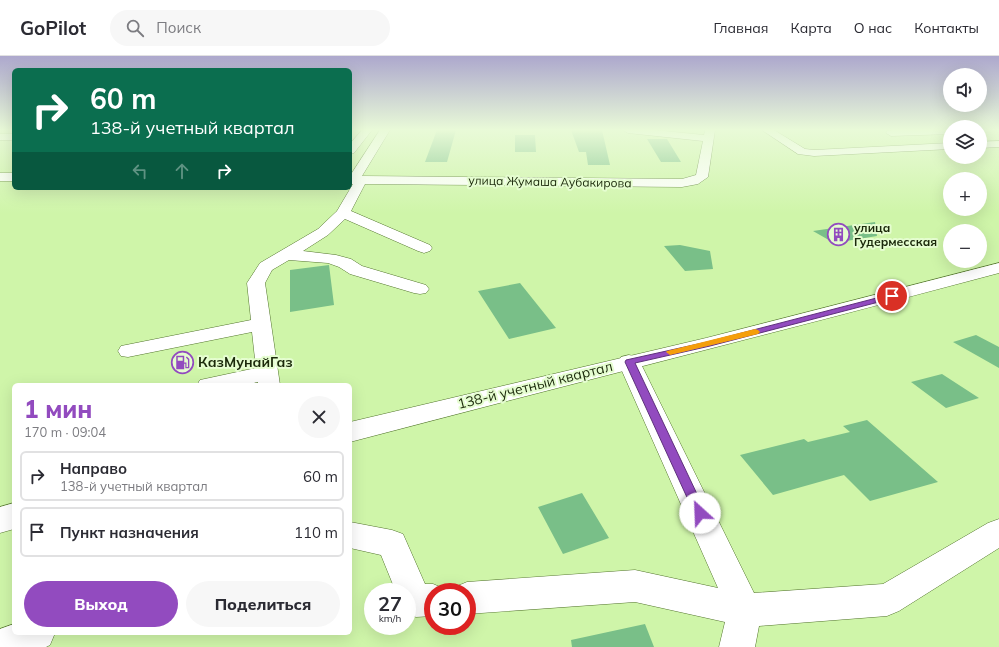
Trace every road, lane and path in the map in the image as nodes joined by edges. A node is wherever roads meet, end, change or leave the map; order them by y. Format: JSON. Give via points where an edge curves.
{"nodes":[{"id":1,"x":368,"y":158,"type":"edge"},
{"id":2,"x":706,"y":158,"type":"edge"},
{"id":3,"x":815,"y":158,"type":"edge"},
{"id":4,"x":844,"y":163,"type":"dead end"},
{"id":5,"x":0,"y":165,"type":"edge"},
{"id":6,"x":12,"y":165,"type":"edge"},
{"id":7,"x":0,"y":177,"type":"edge"},
{"id":8,"x":12,"y":177,"type":"edge"},
{"id":9,"x":355,"y":180,"type":"edge"},
{"id":10,"x":351,"y":190,"type":"edge"},
{"id":11,"x":343,"y":213,"type":"junction"},
{"id":12,"x":424,"y":248,"type":"dead end"},
{"id":13,"x":288,"y":256,"type":"junction"},
{"id":14,"x":999,"y":268,"type":"edge"},
{"id":15,"x":420,"y":289,"type":"dead end"},
{"id":16,"x":262,"y":324,"type":"junction"},
{"id":17,"x":128,"y":351,"type":"dead end"},
{"id":18,"x":629,"y":362,"type":"junction"},
{"id":19,"x":268,"y":379,"type":"edge"},
{"id":20,"x":228,"y":383,"type":"edge"},
{"id":21,"x":352,"y":431,"type":"edge"},
{"id":22,"x":12,"y":517,"type":"edge"},
{"id":23,"x":0,"y":520,"type":"edge"},
{"id":24,"x":999,"y":532,"type":"edge"},
{"id":25,"x":352,"y":535,"type":"edge"},
{"id":26,"x":476,"y":597,"type":"edge"},
{"id":27,"x":424,"y":601,"type":"edge"},
{"id":28,"x":745,"y":610,"type":"junction"},
{"id":29,"x":33,"y":635,"type":"edge"},
{"id":30,"x":0,"y":647,"type":"edge"},
{"id":31,"x":737,"y":647,"type":"edge"}],
"edges":[{"from":1,"to":9,"type":"street"},
{"from":2,"to":9,"type":"street","name":"улица Жумаша Аубакирова","via":[[702,177],[682,183]]},
{"from":3,"to":4,"type":"street"},
{"from":5,"to":6,"type":"street"},
{"from":7,"to":8,"type":"street"},
{"from":10,"to":11,"type":"street"},
{"from":11,"to":12,"type":"street"},
{"from":11,"to":13,"type":"street","via":[[323,232]]},
{"from":13,"to":15,"type":"street","via":[[330,258],[346,263],[356,270]]},
{"from":13,"to":16,"type":"street","via":[[266,267],[256,283]]},
{"from":14,"to":18,"type":"main road","name":"138-й учетный квартал"},
{"from":16,"to":17,"type":"street"},
{"from":16,"to":19,"type":"street"},
{"from":18,"to":21,"type":"main road","name":"138-й учетный квартал"},
{"from":18,"to":28,"type":"street"},
{"from":19,"to":20,"type":"street"},
{"from":22,"to":23,"type":"main road"},
{"from":24,"to":28,"type":"street","via":[[887,600]]},
{"from":25,"to":27,"type":"street","via":[[392,544],[416,602]]},
{"from":26,"to":28,"type":"street","via":[[635,586]]},
{"from":28,"to":31,"type":"street"},
{"from":29,"to":30,"type":"street"}]}
